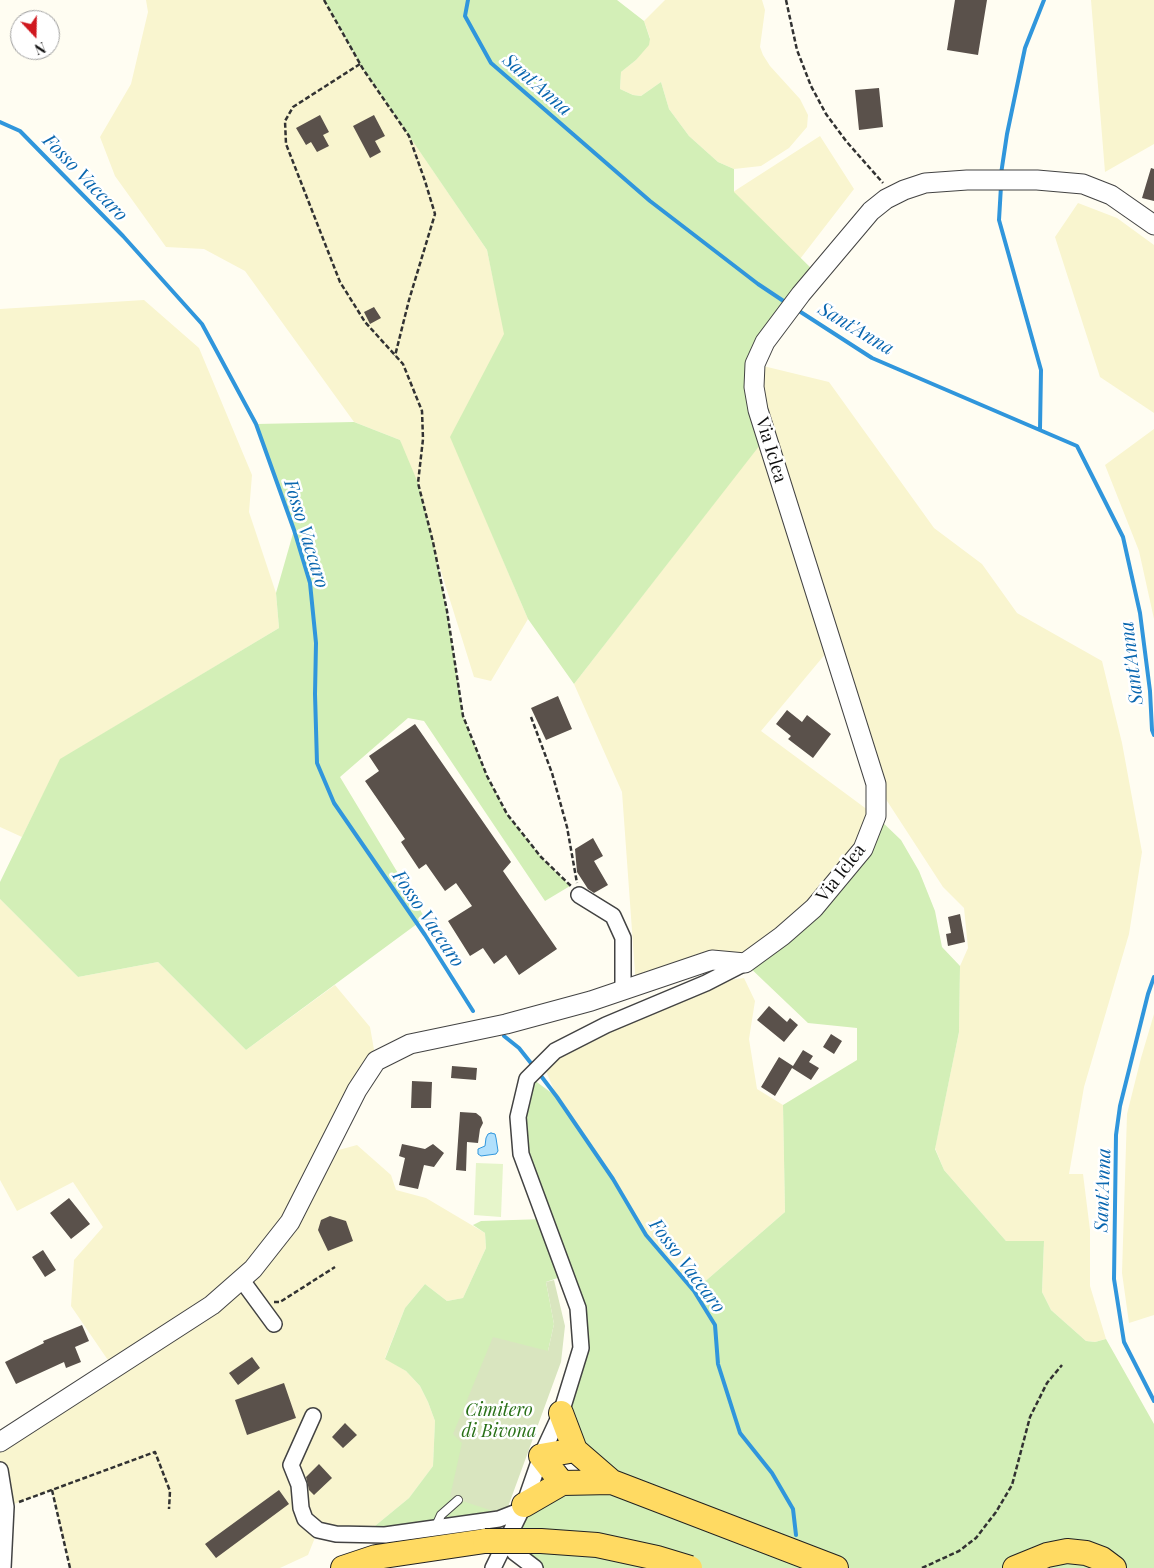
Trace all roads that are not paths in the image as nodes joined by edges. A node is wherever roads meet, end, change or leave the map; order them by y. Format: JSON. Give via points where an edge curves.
{"nodes":[{"id":1,"x":1154,"y":225,"type":"edge"},
{"id":2,"x":579,"y":894,"type":"road end"},
{"id":3,"x":745,"y":963,"type":"junction"},
{"id":4,"x":623,"y":990,"type":"junction"},
{"id":5,"x":241,"y":1279,"type":"junction"},
{"id":6,"x":274,"y":1324,"type":"dead end"},
{"id":7,"x":561,"y":1413,"type":"junction"},
{"id":8,"x":313,"y":1416,"type":"dead end"},
{"id":9,"x":0,"y":1442,"type":"edge"},
{"id":10,"x":575,"y":1450,"type":"junction"},
{"id":11,"x":541,"y":1456,"type":"junction"},
{"id":12,"x":0,"y":1470,"type":"edge"},
{"id":13,"x":612,"y":1482,"type":"junction"},
{"id":14,"x":562,"y":1483,"type":"junction"},
{"id":15,"x":458,"y":1500,"type":"dead end"},
{"id":16,"x":520,"y":1514,"type":"junction"},
{"id":17,"x":434,"y":1528,"type":"junction"},
{"id":18,"x":526,"y":1567,"type":"edge"},
{"id":19,"x":3,"y":1568,"type":"edge"},
{"id":20,"x":343,"y":1568,"type":"edge"},
{"id":21,"x":493,"y":1568,"type":"edge"},
{"id":22,"x":690,"y":1568,"type":"edge"},
{"id":23,"x":836,"y":1568,"type":"edge"},
{"id":24,"x":1015,"y":1568,"type":"edge"},
{"id":25,"x":1114,"y":1568,"type":"edge"}],
"edges":[{"from":1,"to":3,"type":"street","name":"Via Iclea","via":[[1110,195],[1083,184],[1031,180],[925,183],[894,195],[871,211],[765,342],[755,364],[758,410],[876,784],[876,816],[863,849],[814,908]]},
{"from":2,"to":4,"type":"street","via":[[613,916],[623,938]]},
{"from":3,"to":4,"type":"street","via":[[712,960]]},
{"from":3,"to":7,"type":"street","via":[[555,1050],[527,1079],[518,1117],[521,1154],[578,1308],[581,1348]]},
{"from":4,"to":5,"type":"street","via":[[506,1024],[410,1044],[376,1061],[290,1222]]},
{"from":5,"to":6,"type":"street"},
{"from":5,"to":9,"type":"street","via":[[212,1305]]},
{"from":7,"to":10,"type":"main road"},
{"from":7,"to":11,"type":"street"},
{"from":8,"to":17,"type":"street","via":[[291,1465],[299,1485],[305,1519],[318,1530],[364,1535]]},
{"from":10,"to":11,"type":"main road"},
{"from":10,"to":13,"type":"main road"},
{"from":11,"to":14,"type":"main road"},
{"from":11,"to":16,"type":"street"},
{"from":12,"to":19,"type":"street","via":[[6,1507]]},
{"from":13,"to":14,"type":"main road"},
{"from":13,"to":23,"type":"main road"},
{"from":14,"to":16,"type":"main road"},
{"from":15,"to":17,"type":"lane","via":[[441,1515]]},
{"from":16,"to":17,"type":"street"},
{"from":16,"to":18,"type":"street","via":[[514,1552]]},
{"from":16,"to":21,"type":"street"},
{"from":20,"to":22,"type":"main road","bridge":true,"via":[[376,1557],[485,1541],[597,1545]]},
{"from":24,"to":25,"type":"main road","via":[[1067,1551],[1086,1553]]}]}
